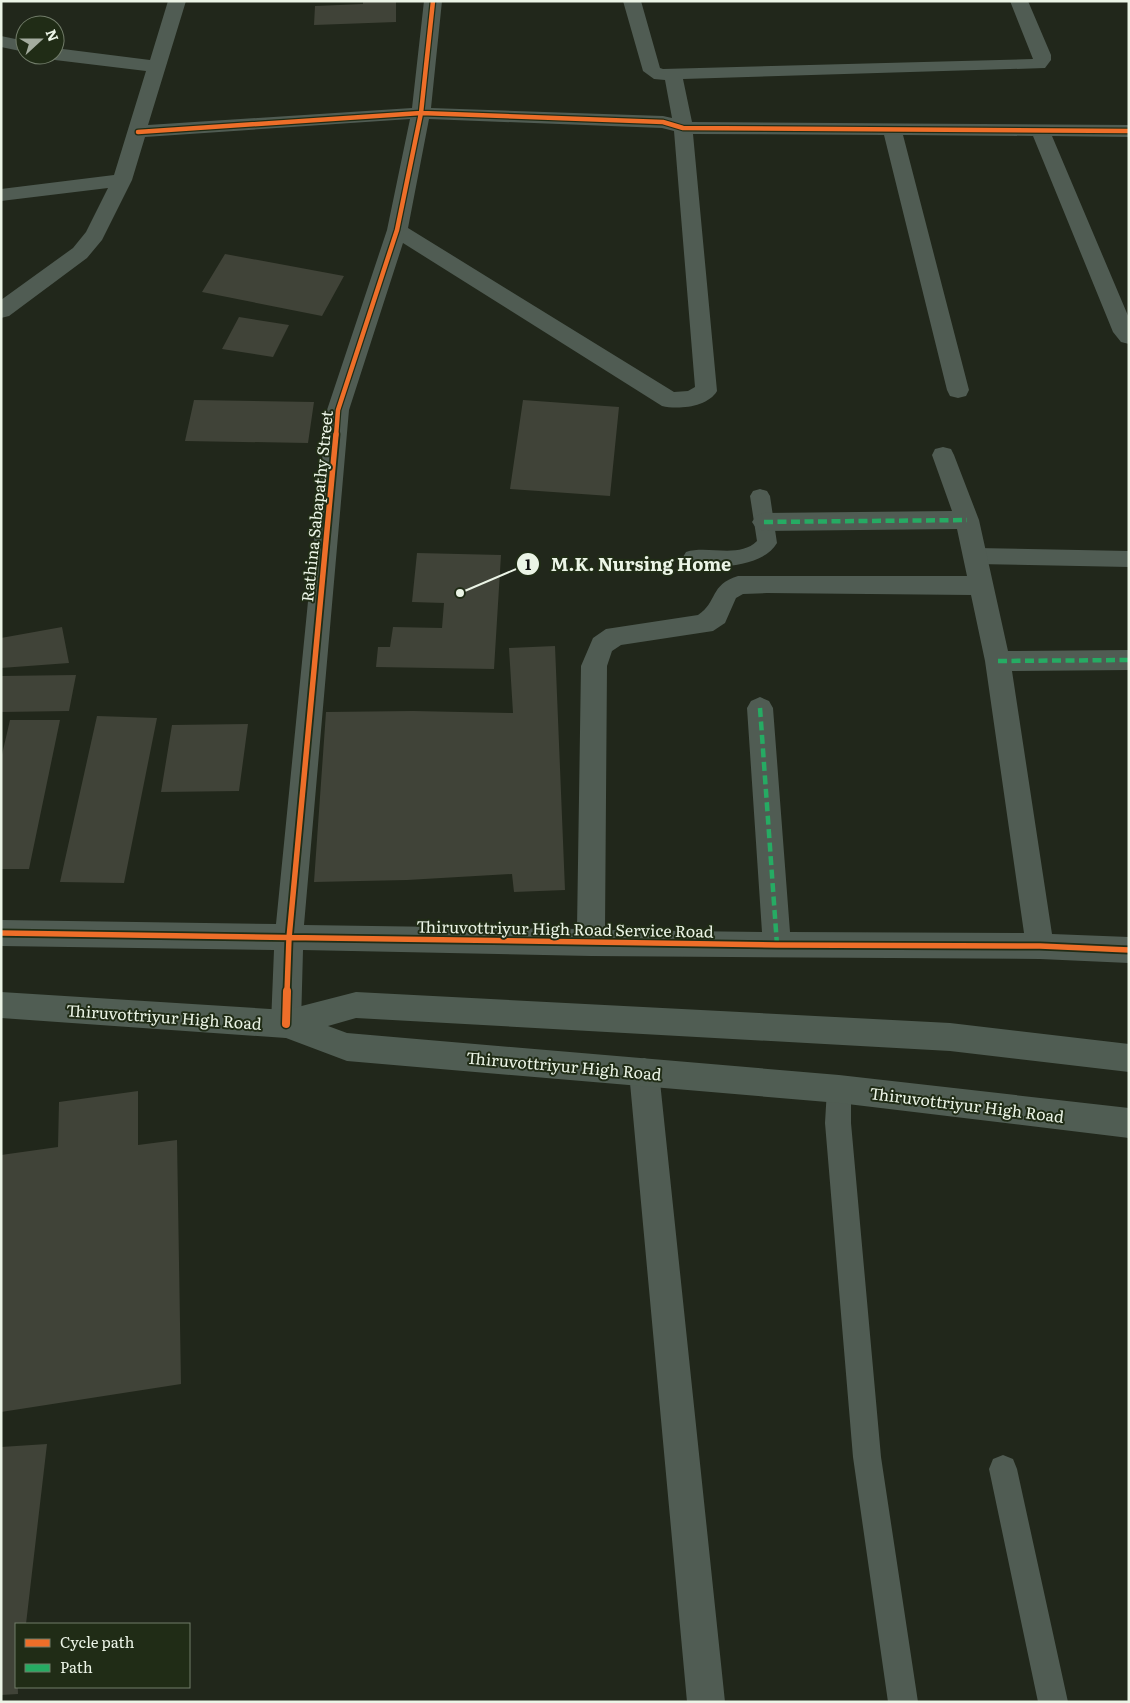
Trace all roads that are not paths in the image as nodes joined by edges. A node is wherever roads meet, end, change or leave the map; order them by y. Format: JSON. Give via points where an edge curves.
{"nodes":[{"id":1,"x":178,"y":1,"type":"edge"},
{"id":2,"x":433,"y":1,"type":"edge"},
{"id":3,"x":632,"y":1,"type":"edge"},
{"id":4,"x":1019,"y":1,"type":"edge"},
{"id":5,"x":1,"y":41,"type":"edge"},
{"id":6,"x":15,"y":44,"type":"edge"},
{"id":7,"x":65,"y":55,"type":"edge"},
{"id":8,"x":158,"y":67,"type":"junction"},
{"id":9,"x":673,"y":74,"type":"junction"},
{"id":10,"x":421,"y":113,"type":"junction"},
{"id":11,"x":682,"y":128,"type":"junction"},
{"id":12,"x":892,"y":130,"type":"junction"},
{"id":13,"x":1040,"y":131,"type":"junction"},
{"id":14,"x":1129,"y":131,"type":"edge"},
{"id":15,"x":138,"y":132,"type":"junction"},
{"id":16,"x":122,"y":180,"type":"junction"},
{"id":17,"x":1,"y":195,"type":"edge"},
{"id":18,"x":397,"y":230,"type":"junction"},
{"id":19,"x":1,"y":312,"type":"edge"},
{"id":20,"x":1129,"y":336,"type":"edge"},
{"id":21,"x":958,"y":390,"type":"dead end"},
{"id":22,"x":944,"y":455,"type":"dead end"},
{"id":23,"x":760,"y":496,"type":"dead end"},
{"id":24,"x":967,"y":520,"type":"junction"},
{"id":25,"x":764,"y":522,"type":"junction"},
{"id":26,"x":976,"y":556,"type":"junction"},
{"id":27,"x":693,"y":557,"type":"dead end"},
{"id":28,"x":1129,"y":559,"type":"edge"},
{"id":29,"x":982,"y":586,"type":"junction"},
{"id":30,"x":1129,"y":660,"type":"edge"},
{"id":31,"x":998,"y":661,"type":"junction"},
{"id":32,"x":760,"y":708,"type":"dead end"},
{"id":33,"x":1,"y":933,"type":"edge"},
{"id":34,"x":289,"y":938,"type":"junction"},
{"id":35,"x":591,"y":943,"type":"junction"},
{"id":36,"x":777,"y":945,"type":"junction"},
{"id":37,"x":1040,"y":946,"type":"junction"},
{"id":38,"x":1129,"y":950,"type":"edge"},
{"id":39,"x":1,"y":1005,"type":"edge"},
{"id":40,"x":286,"y":1024,"type":"junction"},
{"id":41,"x":1129,"y":1058,"type":"edge"},
{"id":42,"x":644,"y":1072,"type":"junction"},
{"id":43,"x":839,"y":1089,"type":"junction"},
{"id":44,"x":1129,"y":1123,"type":"edge"},
{"id":45,"x":1003,"y":1469,"type":"dead end"},
{"id":46,"x":706,"y":1702,"type":"edge"},
{"id":47,"x":903,"y":1702,"type":"edge"},
{"id":48,"x":1053,"y":1702,"type":"edge"}],
"edges":[{"from":1,"to":8,"type":"street"},
{"from":2,"to":10,"type":"street","name":"Rathina Sabapathy Street"},
{"from":3,"to":9,"type":"street","via":[[652,71],[661,75]]},
{"from":4,"to":9,"type":"street","via":[[1042,55],[1038,64]]},
{"from":5,"to":6,"type":"street"},
{"from":7,"to":8,"type":"street"},
{"from":8,"to":15,"type":"street"},
{"from":9,"to":11,"type":"street"},
{"from":10,"to":11,"type":"street","via":[[663,122]]},
{"from":10,"to":15,"type":"street"},
{"from":10,"to":18,"type":"street","name":"Rathina Sabapathy Street"},
{"from":11,"to":12,"type":"street"},
{"from":11,"to":18,"type":"street","via":[[706,391],[692,398],[670,400]]},
{"from":12,"to":13,"type":"street"},
{"from":12,"to":21,"type":"street"},
{"from":13,"to":14,"type":"street"},
{"from":13,"to":20,"type":"street","via":[[1124,332]]},
{"from":15,"to":16,"type":"street"},
{"from":16,"to":17,"type":"street"},
{"from":16,"to":19,"type":"street","via":[[95,235],[80,253]]},
{"from":18,"to":34,"type":"street","name":"Rathina Sabapathy Street","via":[[338,410]]},
{"from":22,"to":24,"type":"street"},
{"from":23,"to":25,"type":"lane"},
{"from":24,"to":25,"type":"street"},
{"from":24,"to":26,"type":"street"},
{"from":25,"to":27,"type":"lane","via":[[767,544],[763,549],[738,556]]},
{"from":26,"to":28,"type":"lane"},
{"from":26,"to":29,"type":"street"},
{"from":29,"to":31,"type":"street"},
{"from":29,"to":35,"type":"street","via":[[738,586],[727,592],[716,616],[704,624],[615,636],[602,645],[594,666]]},
{"from":30,"to":31,"type":"street"},
{"from":31,"to":37,"type":"street"},
{"from":32,"to":36,"type":"street"},
{"from":33,"to":34,"type":"street","name":"Thiruvottriyur High Road Service Road"},
{"from":34,"to":35,"type":"street","name":"Thiruvottriyur High Road Service Road"},
{"from":34,"to":40,"type":"street","name":"Rathina Sabapathy Street"},
{"from":35,"to":36,"type":"street","name":"Thiruvottriyur High Road Service Road"},
{"from":36,"to":37,"type":"street","name":"Thiruvottriyur High Road Service Road"},
{"from":37,"to":38,"type":"street","name":"Thiruvottriyur High Road Service Road"},
{"from":39,"to":40,"type":"main road","name":"Thiruvottriyur High Road"},
{"from":40,"to":41,"type":"main road","via":[[356,1006],[950,1037]]},
{"from":40,"to":42,"type":"main road","name":"Thiruvottriyur High Road","via":[[347,1047]]},
{"from":42,"to":43,"type":"main road","name":"Thiruvottriyur High Road"},
{"from":42,"to":46,"type":"street"},
{"from":43,"to":44,"type":"main road","name":"Thiruvottriyur High Road"},
{"from":43,"to":47,"type":"lane","via":[[838,1123],[867,1457]]},
{"from":45,"to":48,"type":"lane"}]}
